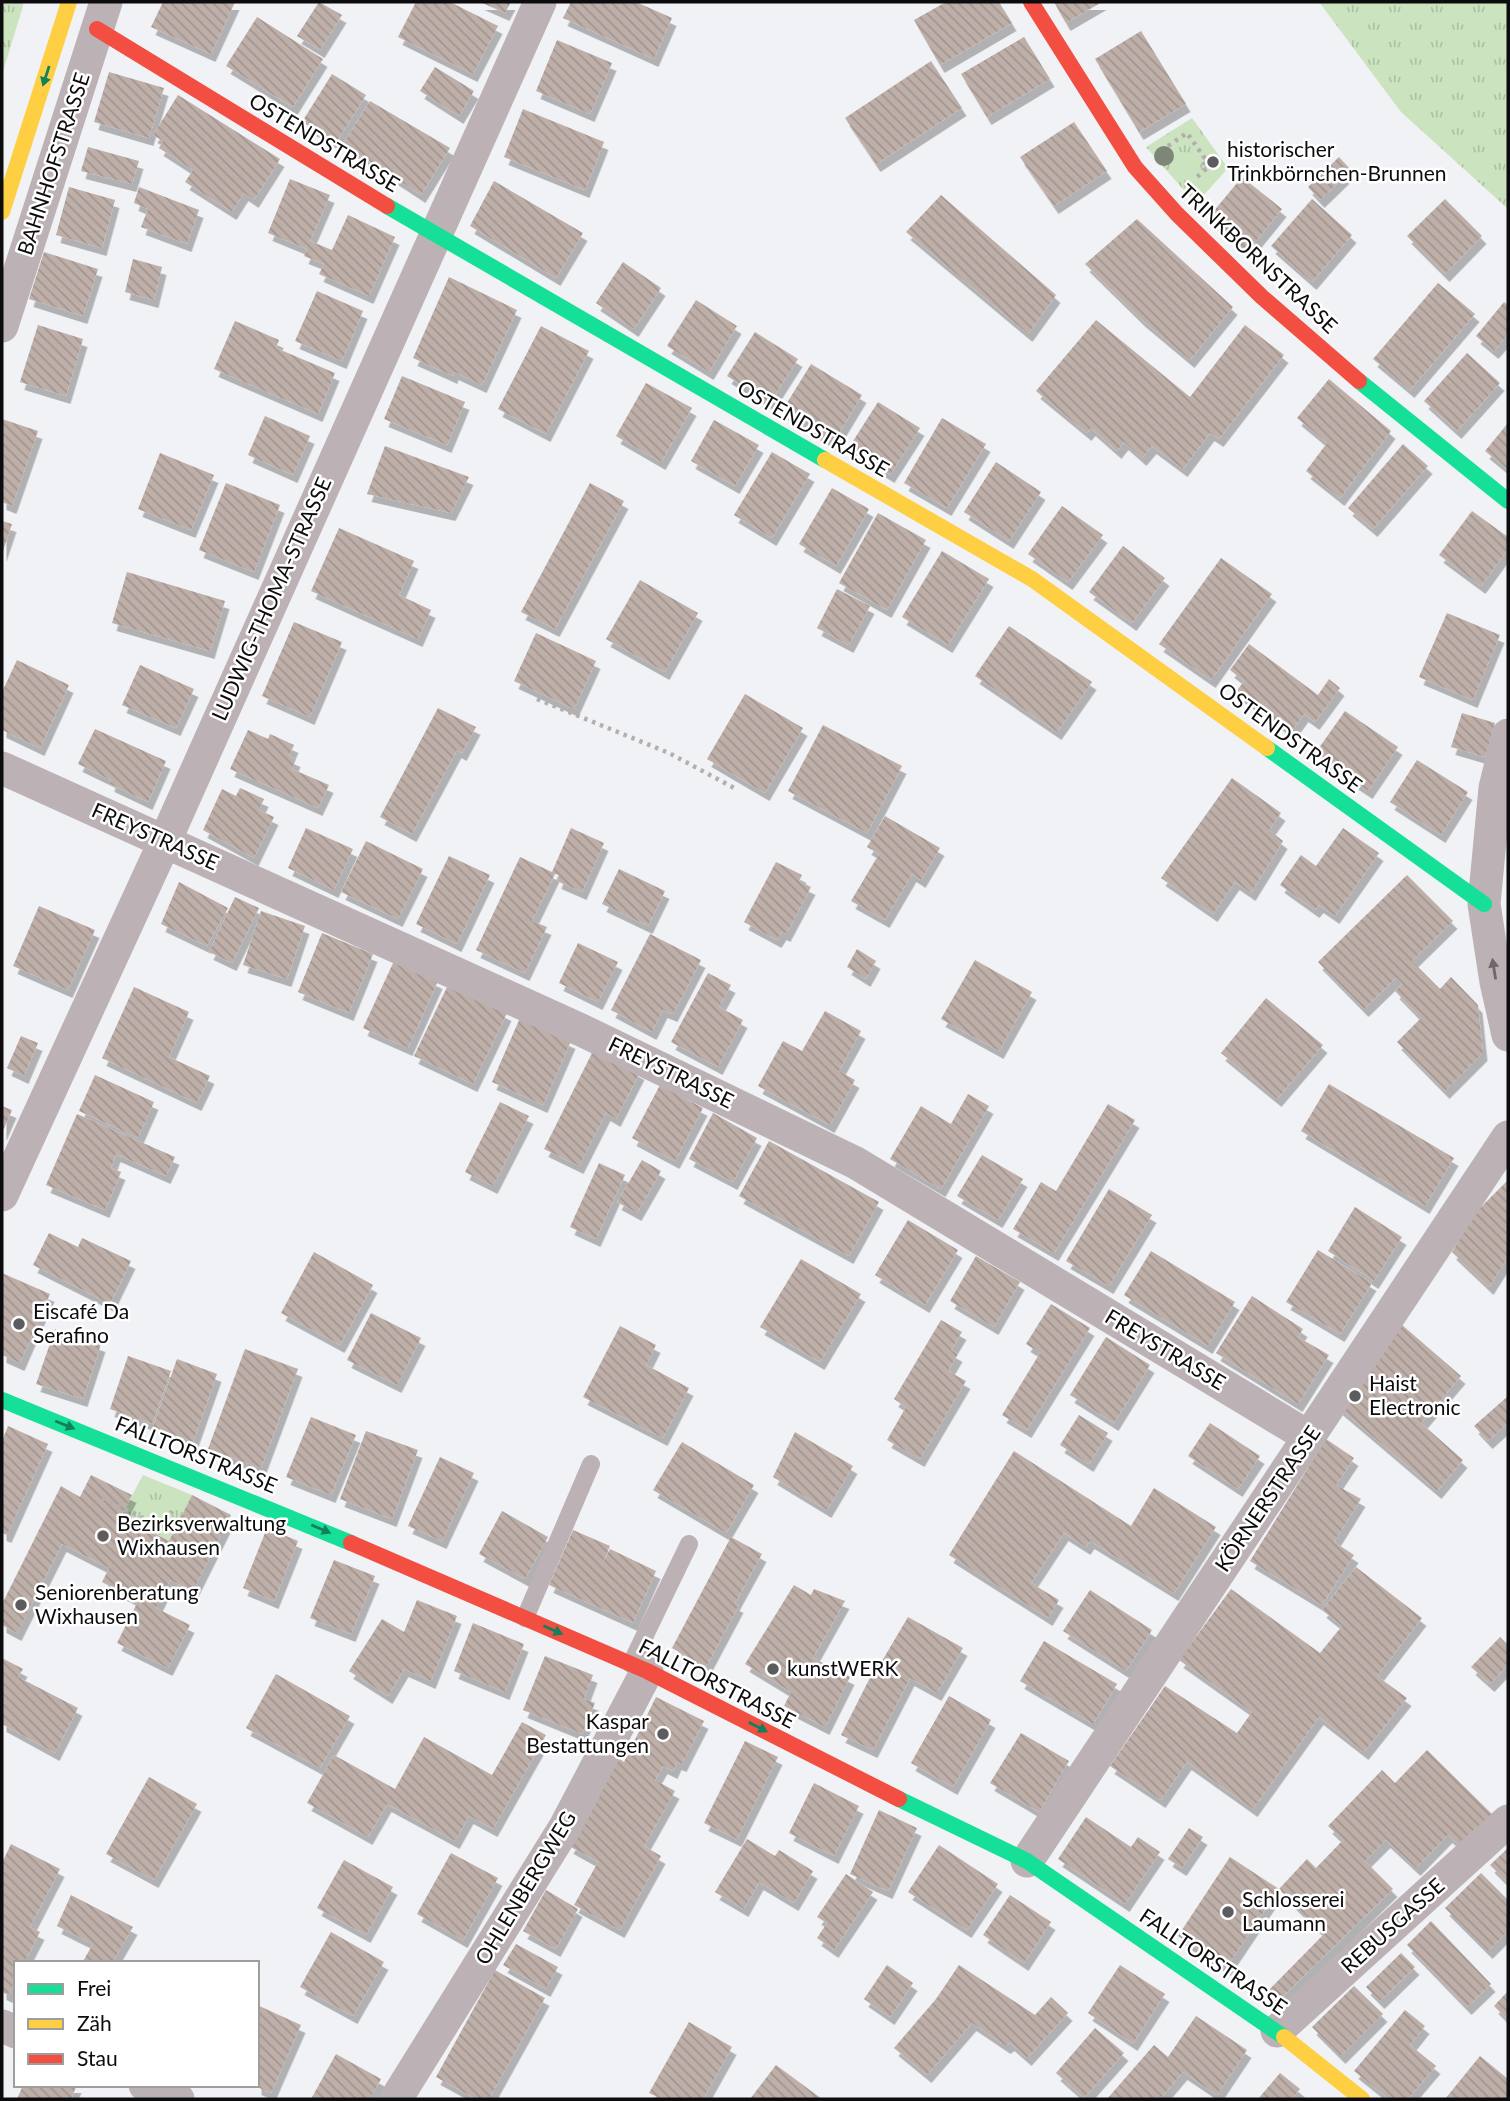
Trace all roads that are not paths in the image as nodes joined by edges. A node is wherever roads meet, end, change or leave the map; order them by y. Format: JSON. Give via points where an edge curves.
{"nodes":[{"id":1,"x":540,"y":2,"type":"edge"},
{"id":2,"x":1031,"y":2,"type":"edge"},
{"id":3,"x":67,"y":5,"type":"edge"},
{"id":4,"x":102,"y":15,"type":"edge"},
{"id":5,"x":2,"y":212,"type":"edge"},
{"id":6,"x":434,"y":234,"type":"junction"},
{"id":7,"x":2,"y":326,"type":"edge"},
{"id":8,"x":1508,"y":501,"type":"edge"},
{"id":9,"x":1508,"y":735,"type":"edge"},
{"id":10,"x":2,"y":768,"type":"edge"},
{"id":11,"x":165,"y":841,"type":"junction"},
{"id":12,"x":1484,"y":904,"type":"junction"},
{"id":13,"x":1508,"y":1035,"type":"edge"},
{"id":14,"x":1508,"y":1137,"type":"edge"},
{"id":15,"x":2,"y":1195,"type":"edge"},
{"id":16,"x":2,"y":1400,"type":"edge"},
{"id":17,"x":1309,"y":1437,"type":"junction"},
{"id":18,"x":591,"y":1464,"type":"dead end"},
{"id":19,"x":689,"y":1544,"type":"dead end"},
{"id":20,"x":525,"y":1618,"type":"junction"},
{"id":21,"x":639,"y":1667,"type":"junction"},
{"id":22,"x":1508,"y":1821,"type":"edge"},
{"id":23,"x":1027,"y":1861,"type":"junction"},
{"id":24,"x":1277,"y":2031,"type":"junction"},
{"id":25,"x":150,"y":2087,"type":"edge"},
{"id":26,"x":178,"y":2099,"type":"edge"},
{"id":27,"x":396,"y":2099,"type":"edge"},
{"id":28,"x":1362,"y":2099,"type":"edge"}],
"edges":[{"from":1,"to":6,"type":"street","name":"LUDWIG-THOMA-STRASSE"},
{"from":2,"to":8,"type":"street","name":"TRINKBORNSTRASSE","via":[[1135,167],[1177,214],[1262,297]]},
{"from":3,"to":5,"type":"street","name":"BAHNHOFSTRASSE","one_way":true},
{"from":4,"to":6,"type":"street","name":"OSTENDSTRASSE"},
{"from":4,"to":7,"type":"street","name":"BAHNHOFSTRASSE"},
{"from":6,"to":11,"type":"street","name":"LUDWIG-THOMA-STRASSE"},
{"from":6,"to":12,"type":"street","name":"OSTENDSTRASSE","via":[[1032,579]]},
{"from":9,"to":12,"type":"street","via":[[1495,788]]},
{"from":10,"to":11,"type":"street","name":"FREYSTRASSE"},
{"from":11,"to":15,"type":"street","name":"LUDWIG-THOMA-STRASSE"},
{"from":11,"to":17,"type":"street","name":"FREYSTRASSE","via":[[581,1030],[856,1163]]},
{"from":13,"to":12,"type":"street","one_way":true},
{"from":14,"to":17,"type":"street","name":"KÖRNERSTRASSE"},
{"from":16,"to":20,"type":"street","name":"FALLTORSTRASSE","one_way":true,"via":[[287,1515]]},
{"from":17,"to":23,"type":"street","name":"KÖRNERSTRASSE"},
{"from":18,"to":20,"type":"lane"},
{"from":19,"to":21,"type":"lane"},
{"from":20,"to":21,"type":"street","name":"FALLTORSTRASSE","one_way":true},
{"from":21,"to":23,"type":"street","name":"FALLTORSTRASSE","one_way":true},
{"from":21,"to":27,"type":"street","name":"OHLENBERGWEG","via":[[565,1827]]},
{"from":22,"to":24,"type":"street","name":"REBUSGASSE"},
{"from":23,"to":24,"type":"street","name":"FALLTORSTRASSE"},
{"from":24,"to":28,"type":"street","name":"FALLTORSTRASSE"},
{"from":25,"to":26,"type":"street"}]}
